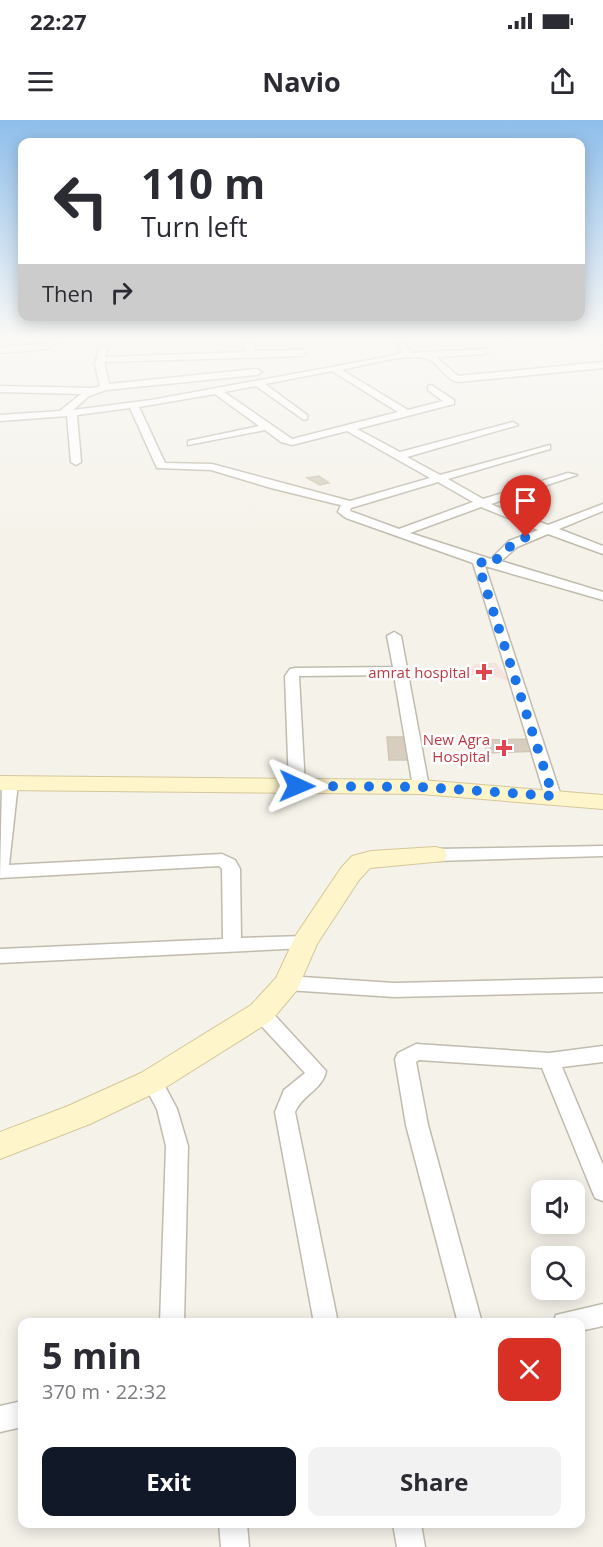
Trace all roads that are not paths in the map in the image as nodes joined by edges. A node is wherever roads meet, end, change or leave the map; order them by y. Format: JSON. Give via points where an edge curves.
{"nodes":[{"id":1,"x":78,"y":405,"type":"edge"},
{"id":2,"x":133,"y":405,"type":"joint"},
{"id":3,"x":235,"y":405,"type":"edge"},
{"id":4,"x":287,"y":405,"type":"edge"},
{"id":5,"x":391,"y":405,"type":"edge"},
{"id":6,"x":440,"y":405,"type":"edge"},
{"id":7,"x":406,"y":413,"type":"junction"},
{"id":8,"x":66,"y":415,"type":"junction"},
{"id":9,"x":304,"y":417,"type":"dead end"},
{"id":10,"x":0,"y":418,"type":"edge"},
{"id":11,"x":513,"y":425,"type":"dead end"},
{"id":12,"x":266,"y":427,"type":"junction"},
{"id":13,"x":349,"y":428,"type":"junction"},
{"id":14,"x":192,"y":443,"type":"dead end"},
{"id":15,"x":546,"y":447,"type":"dead end"},
{"id":16,"x":398,"y":456,"type":"junction"},
{"id":17,"x":76,"y":462,"type":"dead end"},
{"id":18,"x":572,"y":475,"type":"dead end"},
{"id":19,"x":440,"y":480,"type":"junction"},
{"id":20,"x":482,"y":503,"type":"junction"},
{"id":21,"x":347,"y":506,"type":"junction"},
{"id":22,"x":603,"y":507,"type":"edge"},
{"id":23,"x":544,"y":530,"type":"junction"},
{"id":24,"x":402,"y":532,"type":"junction"},
{"id":25,"x":603,"y":550,"type":"edge"},
{"id":26,"x":488,"y":562,"type":"junction"},
{"id":27,"x":598,"y":594,"type":"edge"},
{"id":28,"x":603,"y":611,"type":"edge"},
{"id":29,"x":394,"y":636,"type":"dead end"},
{"id":30,"x":402,"y":671,"type":"junction"},
{"id":31,"x":5,"y":783,"type":"edge"},
{"id":32,"x":297,"y":786,"type":"junction"},
{"id":33,"x":421,"y":787,"type":"junction"},
{"id":34,"x":553,"y":796,"type":"junction"},
{"id":35,"x":602,"y":804,"type":"edge"},
{"id":36,"x":603,"y":851,"type":"edge"},
{"id":37,"x":435,"y":855,"type":"joint"},
{"id":38,"x":0,"y":871,"type":"edge"},
{"id":39,"x":305,"y":942,"type":"junction"},
{"id":40,"x":232,"y":945,"type":"junction"},
{"id":41,"x":0,"y":956,"type":"edge"},
{"id":42,"x":287,"y":983,"type":"junction"},
{"id":43,"x":603,"y":985,"type":"edge"},
{"id":44,"x":261,"y":1013,"type":"junction"},
{"id":45,"x":603,"y":1054,"type":"edge"},
{"id":46,"x":549,"y":1061,"type":"junction"},
{"id":47,"x":152,"y":1081,"type":"junction"},
{"id":48,"x":0,"y":1146,"type":"edge"},
{"id":49,"x":603,"y":1191,"type":"edge"},
{"id":50,"x":603,"y":1315,"type":"edge"},
{"id":51,"x":172,"y":1318,"type":"edge"},
{"id":52,"x":325,"y":1318,"type":"edge"},
{"id":53,"x":469,"y":1318,"type":"edge"},
{"id":54,"x":585,"y":1319,"type":"edge"},
{"id":55,"x":18,"y":1415,"type":"edge"},
{"id":56,"x":0,"y":1419,"type":"edge"},
{"id":57,"x":234,"y":1528,"type":"edge"},
{"id":58,"x":407,"y":1528,"type":"edge"},
{"id":59,"x":236,"y":1547,"type":"edge"},
{"id":60,"x":411,"y":1547,"type":"edge"}],
"edges":[{"from":1,"to":8,"type":"street"},
{"from":2,"to":8,"type":"street"},
{"from":2,"to":21,"type":"street","via":[[161,466],[212,467]]},
{"from":3,"to":12,"type":"street"},
{"from":4,"to":9,"type":"street"},
{"from":5,"to":7,"type":"street"},
{"from":6,"to":7,"type":"street"},
{"from":7,"to":13,"type":"street"},
{"from":8,"to":10,"type":"street"},
{"from":8,"to":17,"type":"street"},
{"from":11,"to":16,"type":"street"},
{"from":12,"to":13,"type":"street","via":[[292,442]]},
{"from":12,"to":14,"type":"street"},
{"from":13,"to":16,"type":"street"},
{"from":15,"to":19,"type":"street"},
{"from":16,"to":19,"type":"street"},
{"from":18,"to":20,"type":"street"},
{"from":19,"to":20,"type":"street"},
{"from":19,"to":21,"type":"street"},
{"from":20,"to":23,"type":"street"},
{"from":20,"to":24,"type":"street"},
{"from":21,"to":24,"type":"street","via":[[347,515]]},
{"from":22,"to":23,"type":"street"},
{"from":23,"to":25,"type":"street"},
{"from":23,"to":26,"type":"street","via":[[513,544]]},
{"from":24,"to":26,"type":"street"},
{"from":26,"to":27,"type":"street"},
{"from":26,"to":34,"type":"street","via":[[478,564],[479,570]]},
{"from":27,"to":28,"type":"street"},
{"from":29,"to":30,"type":"street"},
{"from":30,"to":32,"type":"street","via":[[295,672],[292,676]]},
{"from":30,"to":33,"type":"street"},
{"from":31,"to":32,"type":"street"},
{"from":31,"to":38,"type":"street"},
{"from":32,"to":33,"type":"street"},
{"from":33,"to":34,"type":"street"},
{"from":34,"to":35,"type":"street"},
{"from":36,"to":37,"type":"street"},
{"from":37,"to":39,"type":"street","via":[[361,862]]},
{"from":38,"to":40,"type":"street","via":[[222,860],[231,869]]},
{"from":39,"to":40,"type":"street"},
{"from":39,"to":42,"type":"street"},
{"from":40,"to":41,"type":"street"},
{"from":42,"to":43,"type":"street","via":[[394,990]]},
{"from":42,"to":44,"type":"street"},
{"from":44,"to":47,"type":"street"},
{"from":44,"to":52,"type":"street","via":[[316,1071],[315,1077],[291,1096],[285,1112]]},
{"from":45,"to":46,"type":"street"},
{"from":46,"to":49,"type":"street"},
{"from":46,"to":53,"type":"street","via":[[416,1052],[404,1062]]},
{"from":47,"to":48,"type":"street"},
{"from":47,"to":51,"type":"street","via":[[166,1109],[177,1146]]},
{"from":50,"to":54,"type":"street"},
{"from":55,"to":56,"type":"street"},
{"from":57,"to":59,"type":"street"},
{"from":58,"to":60,"type":"street"}]}
